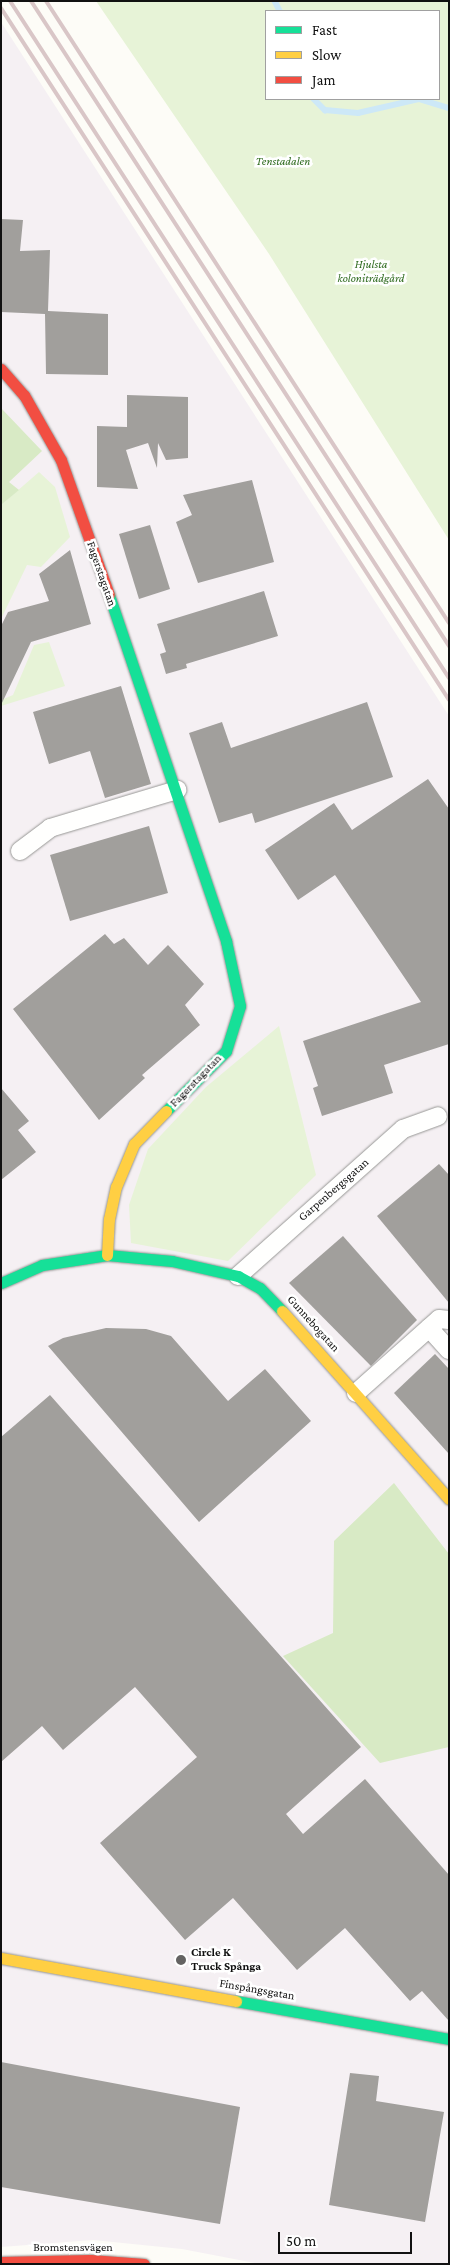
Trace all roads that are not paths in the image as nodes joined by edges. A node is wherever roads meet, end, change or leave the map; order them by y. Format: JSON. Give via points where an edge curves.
{"nodes":[{"id":1,"x":1,"y":369,"type":"edge"},
{"id":2,"x":177,"y":790,"type":"junction"},
{"id":3,"x":20,"y":851,"type":"dead end"},
{"id":4,"x":438,"y":1116,"type":"dead end"},
{"id":5,"x":107,"y":1255,"type":"junction"},
{"id":6,"x":238,"y":1276,"type":"junction"},
{"id":7,"x":1,"y":1282,"type":"edge"},
{"id":8,"x":449,"y":1320,"type":"edge"},
{"id":9,"x":429,"y":1328,"type":"junction"},
{"id":10,"x":449,"y":1350,"type":"edge"},
{"id":11,"x":356,"y":1393,"type":"junction"},
{"id":12,"x":449,"y":1499,"type":"edge"},
{"id":13,"x":1,"y":1958,"type":"edge"},
{"id":14,"x":449,"y":2039,"type":"edge"},
{"id":15,"x":1,"y":2262,"type":"edge"},
{"id":16,"x":144,"y":2264,"type":"edge"}],
"edges":[{"from":1,"to":2,"type":"street","name":"Fagerstagatan","via":[[24,395],[61,460]]},
{"from":2,"to":3,"type":"street","via":[[50,828]]},
{"from":2,"to":5,"type":"street","name":"Fagerstagatan","via":[[226,941],[240,1006],[226,1051],[134,1144],[116,1187],[109,1219]]},
{"from":4,"to":6,"type":"street","name":"Garpenbergsgatan","via":[[403,1129]]},
{"from":5,"to":6,"type":"street","name":"Gunnebogatan","via":[[172,1261]]},
{"from":5,"to":7,"type":"street","via":[[42,1265]]},
{"from":6,"to":11,"type":"street","name":"Gunnebogatan","via":[[260,1288]]},
{"from":8,"to":9,"type":"street","via":[[439,1319]]},
{"from":9,"to":10,"type":"street"},
{"from":9,"to":11,"type":"street"},
{"from":11,"to":12,"type":"street","name":"Gunnebogatan"},
{"from":13,"to":14,"type":"street","name":"Finspångsgatan"},
{"from":15,"to":16,"type":"street","name":"Bromstensvägen","via":[[90,2260]]}]}
